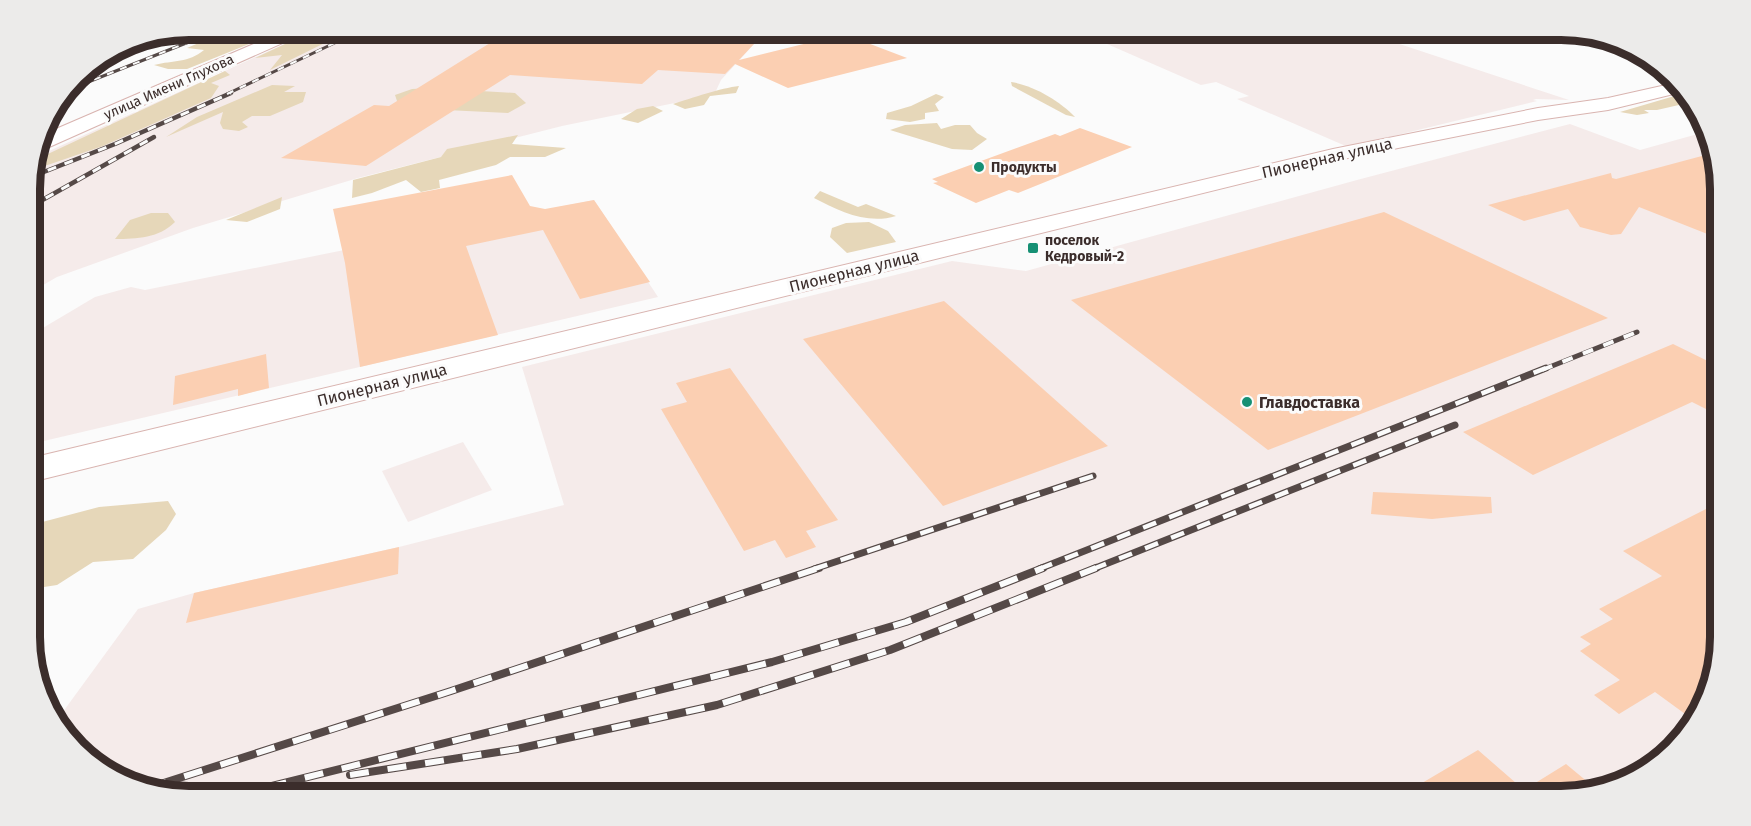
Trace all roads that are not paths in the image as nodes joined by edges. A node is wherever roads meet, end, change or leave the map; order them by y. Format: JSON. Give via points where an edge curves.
{"nodes":[{"id":1,"x":276,"y":40,"type":"edge"},
{"id":2,"x":1671,"y":89,"type":"edge"},
{"id":3,"x":50,"y":140,"type":"edge"},
{"id":4,"x":40,"y":468,"type":"edge"}],
"edges":[{"from":1,"to":3,"type":"street","name":"улица Имени Глухова"},
{"from":2,"to":4,"type":"street","name":"Пионерная улица","via":[[1608,105],[1538,114],[1333,155]]}]}
